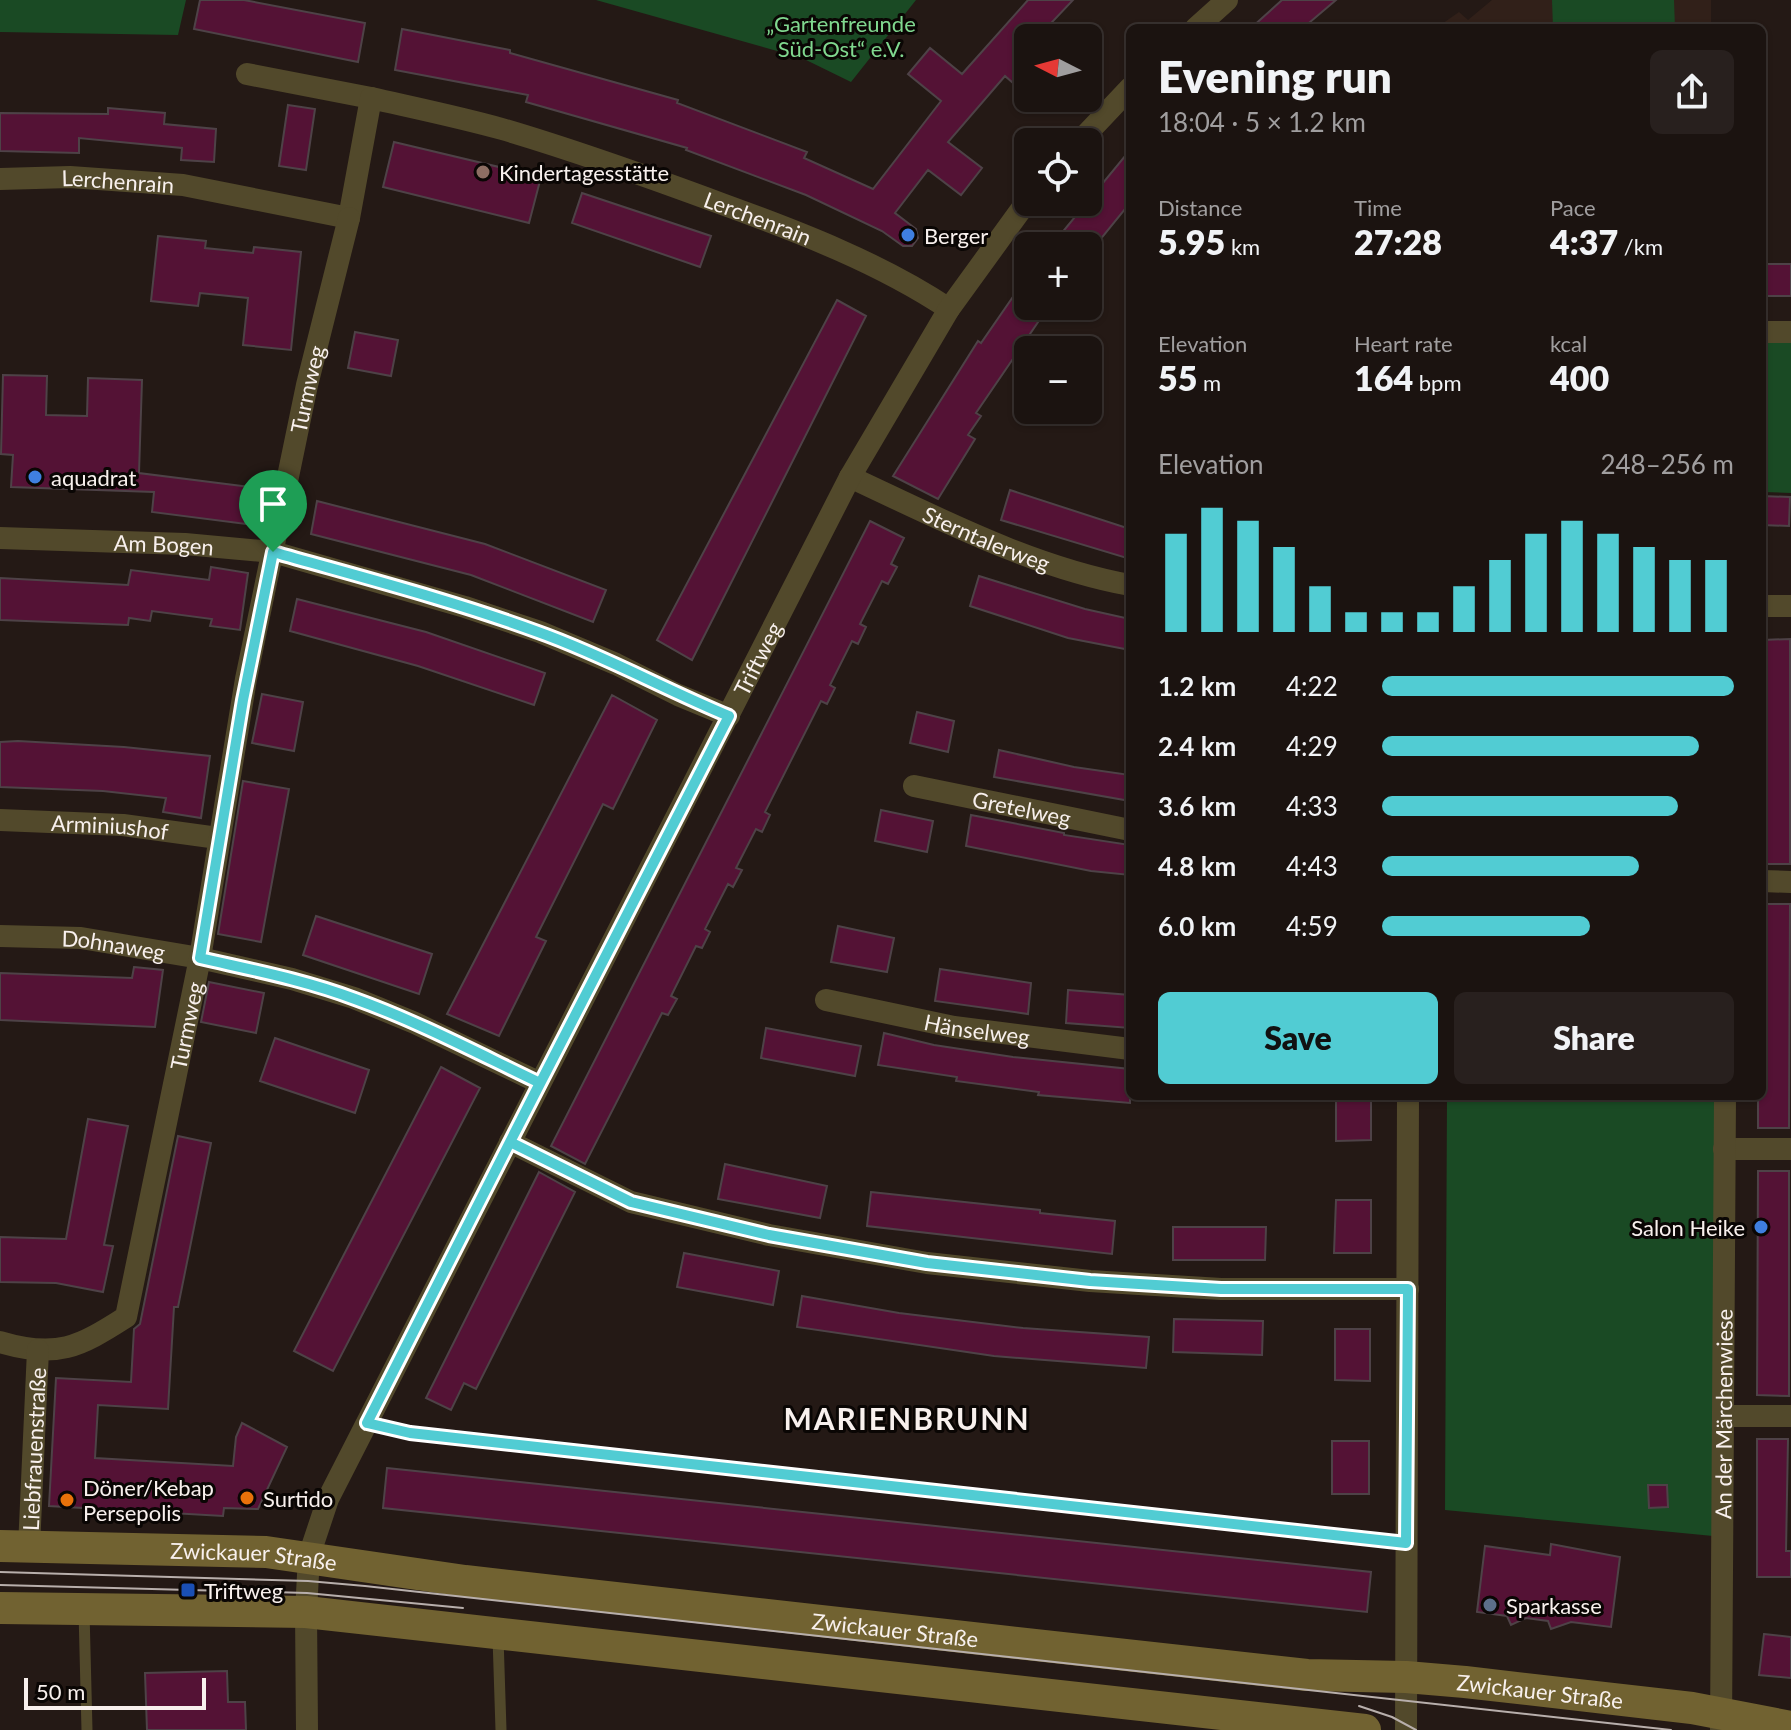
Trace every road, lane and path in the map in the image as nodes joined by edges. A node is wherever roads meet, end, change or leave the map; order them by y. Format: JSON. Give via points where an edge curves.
{"nodes":[{"id":1,"x":1227,"y":0,"type":"edge"},
{"id":2,"x":1200,"y":24,"type":"edge"},
{"id":3,"x":247,"y":74,"type":"dead end"},
{"id":4,"x":1126,"y":92,"type":"edge"},
{"id":5,"x":371,"y":98,"type":"junction"},
{"id":6,"x":1092,"y":128,"type":"edge"},
{"id":7,"x":0,"y":179,"type":"edge"},
{"id":8,"x":1016,"y":216,"type":"edge"},
{"id":9,"x":349,"y":218,"type":"junction"},
{"id":10,"x":949,"y":309,"type":"junction"},
{"id":11,"x":1766,"y":332,"type":"edge"},
{"id":12,"x":1791,"y":332,"type":"edge"},
{"id":13,"x":850,"y":477,"type":"junction"},
{"id":14,"x":0,"y":538,"type":"edge"},
{"id":15,"x":273,"y":552,"type":"junction"},
{"id":16,"x":1126,"y":584,"type":"edge"},
{"id":17,"x":1766,"y":606,"type":"edge"},
{"id":18,"x":1791,"y":606,"type":"edge"},
{"id":19,"x":729,"y":716,"type":"junction"},
{"id":20,"x":914,"y":786,"type":"dead end"},
{"id":21,"x":0,"y":820,"type":"edge"},
{"id":22,"x":1126,"y":829,"type":"edge"},
{"id":23,"x":218,"y":838,"type":"junction"},
{"id":24,"x":1766,"y":881,"type":"edge"},
{"id":25,"x":1791,"y":882,"type":"edge"},
{"id":26,"x":0,"y":936,"type":"edge"},
{"id":27,"x":200,"y":958,"type":"junction"},
{"id":28,"x":826,"y":1000,"type":"dead end"},
{"id":29,"x":1126,"y":1048,"type":"edge"},
{"id":30,"x":540,"y":1083,"type":"junction"},
{"id":31,"x":1408,"y":1100,"type":"edge"},
{"id":32,"x":1725,"y":1100,"type":"edge"},
{"id":33,"x":510,"y":1142,"type":"junction"},
{"id":34,"x":1724,"y":1149,"type":"junction"},
{"id":35,"x":1791,"y":1149,"type":"edge"},
{"id":36,"x":1408,"y":1289,"type":"junction"},
{"id":37,"x":0,"y":1342,"type":"edge"},
{"id":38,"x":38,"y":1350,"type":"junction"},
{"id":39,"x":1724,"y":1416,"type":"junction"},
{"id":40,"x":1791,"y":1416,"type":"edge"},
{"id":41,"x":367,"y":1423,"type":"junction"},
{"id":42,"x":1406,"y":1543,"type":"junction"},
{"id":43,"x":14,"y":1546,"type":"edge"},
{"id":44,"x":309,"y":1556,"type":"junction"},
{"id":45,"x":0,"y":1608,"type":"edge"},
{"id":46,"x":84,"y":1609,"type":"junction"},
{"id":47,"x":306,"y":1612,"type":"junction"},
{"id":48,"x":498,"y":1632,"type":"junction"},
{"id":49,"x":1406,"y":1677,"type":"junction"},
{"id":50,"x":1721,"y":1722,"type":"edge"},
{"id":51,"x":1791,"y":1727,"type":"edge"},
{"id":52,"x":87,"y":1730,"type":"edge"},
{"id":53,"x":307,"y":1730,"type":"edge"},
{"id":54,"x":501,"y":1730,"type":"edge"},
{"id":55,"x":1365,"y":1730,"type":"edge"},
{"id":56,"x":1406,"y":1730,"type":"edge"}],
"edges":[{"from":1,"to":2,"type":"street"},
{"from":3,"to":5,"type":"street","name":"Lerchenrain"},
{"from":4,"to":6,"type":"street"},
{"from":5,"to":9,"type":"street"},
{"from":5,"to":10,"type":"street","name":"Lerchenrain","via":[[500,129],[625,168],[832,247]]},
{"from":7,"to":9,"type":"street","name":"Lerchenrain","via":[[70,177],[183,185]]},
{"from":8,"to":10,"type":"street","name":"Triftweg"},
{"from":9,"to":15,"type":"street","name":"Turmweg"},
{"from":10,"to":13,"type":"street","name":"Triftweg"},
{"from":11,"to":12,"type":"street"},
{"from":13,"to":16,"type":"street","name":"Sterntalerweg","via":[[966,531],[1086,577]]},
{"from":13,"to":19,"type":"street","name":"Triftweg"},
{"from":14,"to":15,"type":"street","name":"Am Bogen"},
{"from":15,"to":19,"type":"street","name":"Am Bogen","via":[[540,632]]},
{"from":15,"to":23,"type":"street","name":"Turmweg"},
{"from":17,"to":18,"type":"street"},
{"from":19,"to":30,"type":"street","name":"Triftweg"},
{"from":20,"to":22,"type":"street","name":"Gretelweg"},
{"from":21,"to":23,"type":"street","name":"Arminiushof","via":[[123,825]]},
{"from":23,"to":27,"type":"street","name":"Turmweg"},
{"from":24,"to":25,"type":"street"},
{"from":26,"to":27,"type":"street","name":"Dohnaweg","via":[[81,938]]},
{"from":27,"to":30,"type":"street","name":"Dohnaweg","via":[[354,998]]},
{"from":27,"to":38,"type":"street","name":"Turmweg","via":[[126,1317],[88,1341]]},
{"from":28,"to":29,"type":"street","name":"Hänselweg","via":[[954,1027]]},
{"from":30,"to":33,"type":"street","name":"Triftweg"},
{"from":31,"to":36,"type":"street"},
{"from":32,"to":34,"type":"street","name":"An der Märchenwiese"},
{"from":33,"to":36,"type":"street","via":[[631,1202],[769,1235],[927,1263],[1221,1289]]},
{"from":33,"to":41,"type":"street","name":"Triftweg"},
{"from":34,"to":35,"type":"street"},
{"from":34,"to":39,"type":"street","name":"An der Märchenwiese"},
{"from":36,"to":42,"type":"street"},
{"from":37,"to":38,"type":"street"},
{"from":38,"to":43,"type":"street","name":"Liebfrauenstraße"},
{"from":39,"to":40,"type":"street"},
{"from":39,"to":50,"type":"street","name":"An der Märchenwiese"},
{"from":41,"to":42,"type":"lane","via":[[410,1433]]},
{"from":41,"to":44,"type":"street","name":"Triftweg","via":[[328,1499]]},
{"from":42,"to":49,"type":"street"},
{"from":43,"to":44,"type":"main road","name":"Zwickauer Straße"},
{"from":44,"to":47,"type":"street","name":"Triftweg"},
{"from":44,"to":49,"type":"main road","name":"Zwickauer Straße","via":[[465,1581],[1060,1648],[1307,1675]]},
{"from":45,"to":46,"type":"main road","name":"Zwickauer Straße"},
{"from":46,"to":47,"type":"main road","name":"Zwickauer Straße"},
{"from":46,"to":52,"type":"lane"},
{"from":47,"to":48,"type":"main road","name":"Zwickauer Straße"},
{"from":47,"to":53,"type":"street","name":"Triftweg"},
{"from":48,"to":54,"type":"lane"},
{"from":48,"to":55,"type":"main road","name":"Zwickauer Straße"},
{"from":49,"to":50,"type":"main road","name":"Zwickauer Straße","via":[[1692,1708]]},
{"from":49,"to":56,"type":"street"},
{"from":50,"to":51,"type":"main road","name":"Zwickauer Straße"}]}
